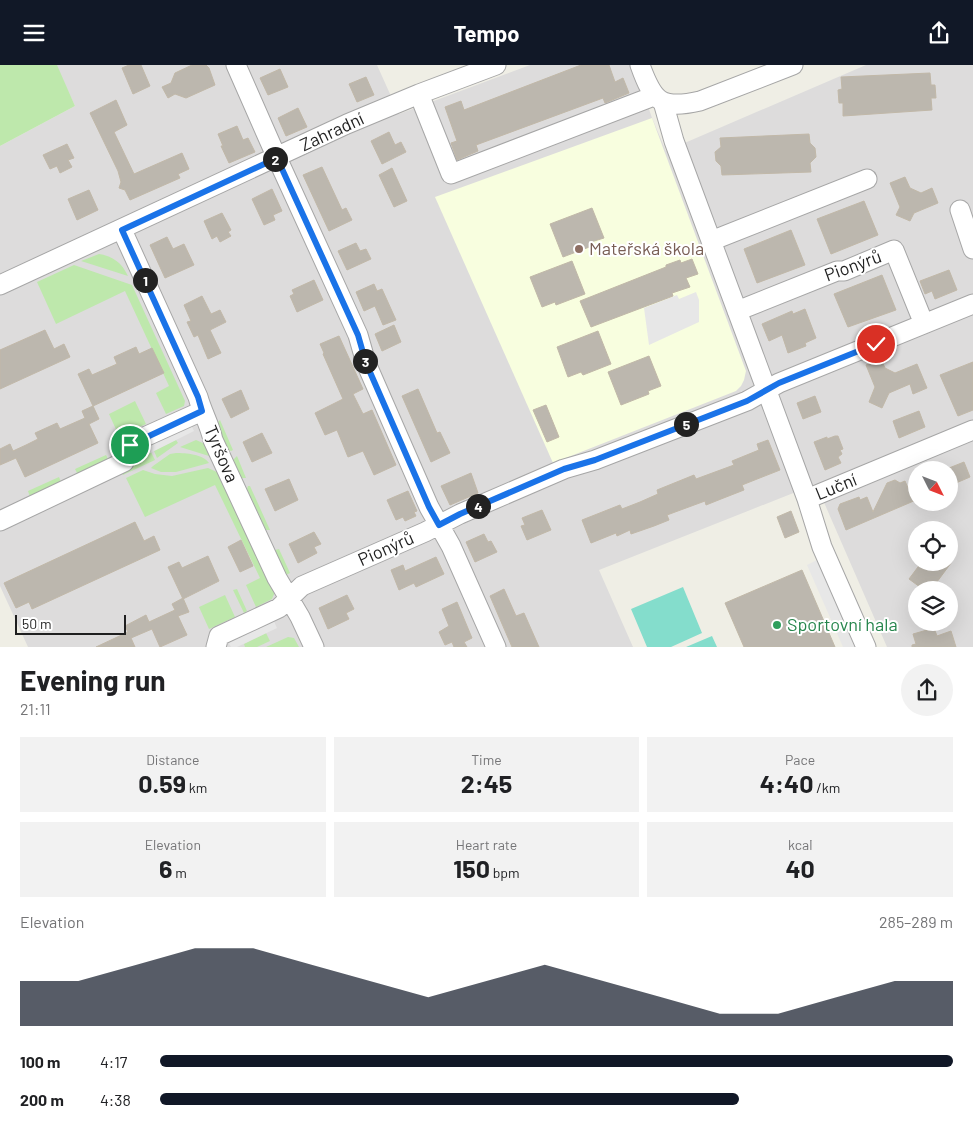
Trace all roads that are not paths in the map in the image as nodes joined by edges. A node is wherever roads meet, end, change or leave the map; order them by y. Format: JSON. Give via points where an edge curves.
{"nodes":[{"id":1,"x":236,"y":65,"type":"edge"},
{"id":2,"x":496,"y":65,"type":"edge"},
{"id":3,"x":640,"y":65,"type":"edge"},
{"id":4,"x":793,"y":65,"type":"edge"},
{"id":5,"x":419,"y":93,"type":"junction"},
{"id":6,"x":658,"y":99,"type":"junction"},
{"id":7,"x":277,"y":158,"type":"junction"},
{"id":8,"x":867,"y":179,"type":"dead end"},
{"id":9,"x":960,"y":210,"type":"dead end"},
{"id":10,"x":122,"y":230,"type":"junction"},
{"id":11,"x":711,"y":241,"type":"junction"},
{"id":12,"x":973,"y":249,"type":"edge"},
{"id":13,"x":0,"y":285,"type":"edge"},
{"id":14,"x":973,"y":304,"type":"edge"},
{"id":15,"x":737,"y":311,"type":"junction"},
{"id":16,"x":924,"y":324,"type":"junction"},
{"id":17,"x":765,"y":391,"type":"junction"},
{"id":18,"x":202,"y":411,"type":"junction"},
{"id":19,"x":973,"y":430,"type":"edge"},
{"id":20,"x":807,"y":499,"type":"junction"},
{"id":21,"x":0,"y":521,"type":"edge"},
{"id":22,"x":439,"y":525,"type":"junction"},
{"id":23,"x":289,"y":598,"type":"junction"},
{"id":24,"x":216,"y":647,"type":"edge"},
{"id":25,"x":314,"y":647,"type":"edge"},
{"id":26,"x":496,"y":647,"type":"edge"},
{"id":27,"x":866,"y":647,"type":"edge"}],
"edges":[{"from":1,"to":7,"type":"street"},
{"from":2,"to":5,"type":"street","name":"Zahradní"},
{"from":3,"to":6,"type":"street","via":[[648,88]]},
{"from":4,"to":6,"type":"street","via":[[700,101],[673,104]]},
{"from":5,"to":6,"type":"street","via":[[451,173]]},
{"from":5,"to":7,"type":"street","name":"Zahradní"},
{"from":6,"to":11,"type":"street"},
{"from":7,"to":10,"type":"street","name":"Zahradní"},
{"from":7,"to":22,"type":"street","via":[[358,335],[366,363]]},
{"from":8,"to":11,"type":"street"},
{"from":9,"to":12,"type":"street"},
{"from":10,"to":13,"type":"street","name":"Zahradní"},
{"from":10,"to":18,"type":"street","name":"Tyršova"},
{"from":11,"to":15,"type":"street"},
{"from":14,"to":16,"type":"street","name":"Pionýrů"},
{"from":15,"to":16,"type":"street","name":"Pionýrů","via":[[894,250]]},
{"from":15,"to":17,"type":"street"},
{"from":16,"to":17,"type":"street","name":"Pionýrů"},
{"from":17,"to":20,"type":"street","name":"Luční"},
{"from":17,"to":22,"type":"street","name":"Pionýrů","via":[[595,460],[564,469]]},
{"from":18,"to":21,"type":"street","via":[[130,445],[124,462]]},
{"from":18,"to":23,"type":"street","name":"Tyršova","via":[[269,561]]},
{"from":19,"to":20,"type":"street","name":"Luční"},
{"from":20,"to":27,"type":"street","via":[[822,547]]},
{"from":22,"to":23,"type":"street","name":"Pionýrů","via":[[302,586]]},
{"from":22,"to":26,"type":"street"},
{"from":23,"to":24,"type":"street","name":"Pionýrů","via":[[279,608],[220,636]]},
{"from":23,"to":25,"type":"street","name":"Tyršova"}]}
